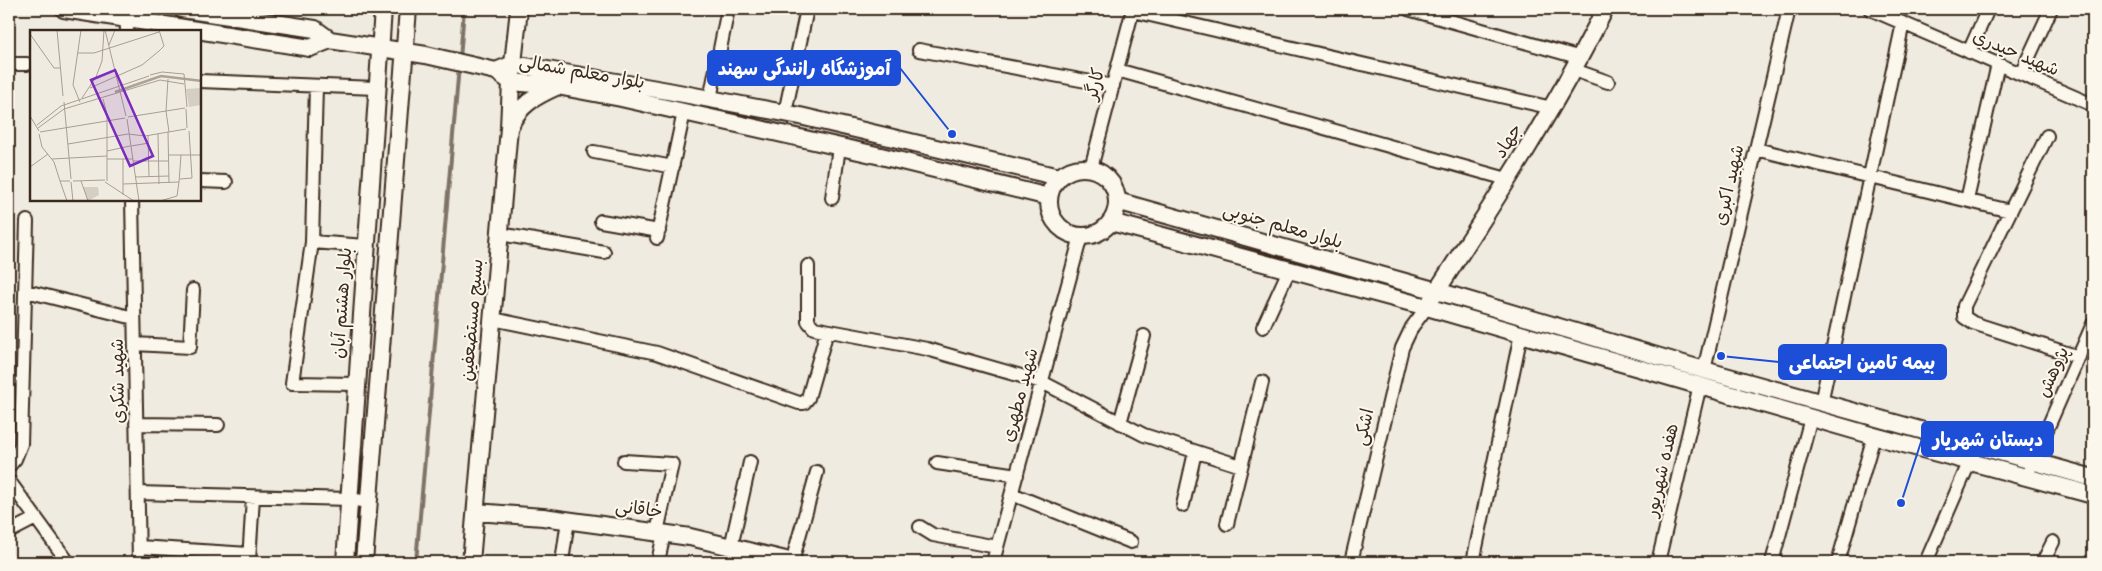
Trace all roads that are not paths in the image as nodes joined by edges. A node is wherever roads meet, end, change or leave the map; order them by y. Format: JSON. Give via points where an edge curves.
{"nodes":[{"id":1,"x":64,"y":9,"type":"edge"},
{"id":2,"x":182,"y":9,"type":"edge"},
{"id":3,"x":383,"y":9,"type":"edge"},
{"id":4,"x":408,"y":9,"type":"edge"},
{"id":5,"x":519,"y":9,"type":"edge"},
{"id":6,"x":728,"y":9,"type":"edge"},
{"id":7,"x":807,"y":9,"type":"edge"},
{"id":8,"x":1408,"y":9,"type":"edge"},
{"id":9,"x":1605,"y":9,"type":"edge"},
{"id":10,"x":1789,"y":9,"type":"edge"},
{"id":11,"x":1988,"y":9,"type":"edge"},
{"id":12,"x":2051,"y":9,"type":"edge"},
{"id":13,"x":1133,"y":10,"type":"edge"},
{"id":14,"x":1875,"y":10,"type":"edge"},
{"id":15,"x":127,"y":20,"type":"edge"},
{"id":16,"x":1903,"y":23,"type":"junction"},
{"id":17,"x":192,"y":30,"type":"edge"},
{"id":18,"x":201,"y":31,"type":"edge"},
{"id":19,"x":330,"y":40,"type":"junction"},
{"id":20,"x":379,"y":47,"type":"junction"},
{"id":21,"x":920,"y":50,"type":"dead end"},
{"id":22,"x":404,"y":51,"type":"junction"},
{"id":23,"x":1969,"y":52,"type":"junction"},
{"id":24,"x":9,"y":64,"type":"edge"},
{"id":25,"x":27,"y":64,"type":"dead end"},
{"id":26,"x":513,"y":64,"type":"junction"},
{"id":27,"x":1577,"y":64,"type":"junction"},
{"id":28,"x":1998,"y":64,"type":"junction"},
{"id":29,"x":1117,"y":70,"type":"junction"},
{"id":30,"x":496,"y":71,"type":"junction"},
{"id":31,"x":2021,"y":74,"type":"junction"},
{"id":32,"x":201,"y":82,"type":"edge"},
{"id":33,"x":511,"y":82,"type":"junction"},
{"id":34,"x":1608,"y":82,"type":"dead end"},
{"id":35,"x":316,"y":86,"type":"junction"},
{"id":36,"x":557,"y":86,"type":"junction"},
{"id":37,"x":1113,"y":86,"type":"junction"},
{"id":38,"x":376,"y":88,"type":"junction"},
{"id":39,"x":668,"y":91,"type":"junction"},
{"id":40,"x":710,"y":99,"type":"junction"},
{"id":41,"x":2093,"y":105,"type":"edge"},
{"id":42,"x":664,"y":108,"type":"junction"},
{"id":43,"x":1552,"y":108,"type":"junction"},
{"id":44,"x":684,"y":112,"type":"junction"},
{"id":45,"x":785,"y":114,"type":"junction"},
{"id":46,"x":509,"y":128,"type":"junction"},
{"id":47,"x":2046,"y":136,"type":"dead end"},
{"id":48,"x":839,"y":146,"type":"junction"},
{"id":49,"x":1756,"y":149,"type":"junction"},
{"id":50,"x":594,"y":152,"type":"dead end"},
{"id":51,"x":673,"y":167,"type":"junction"},
{"id":52,"x":1091,"y":168,"type":"junction"},
{"id":53,"x":1059,"y":177,"type":"junction"},
{"id":54,"x":1870,"y":177,"type":"junction"},
{"id":55,"x":1507,"y":179,"type":"junction"},
{"id":56,"x":201,"y":180,"type":"edge"},
{"id":57,"x":226,"y":182,"type":"dead end"},
{"id":58,"x":1049,"y":197,"type":"junction"},
{"id":59,"x":832,"y":198,"type":"dead end"},
{"id":60,"x":1967,"y":200,"type":"junction"},
{"id":61,"x":132,"y":201,"type":"edge"},
{"id":62,"x":1117,"y":201,"type":"junction"},
{"id":63,"x":2010,"y":211,"type":"junction"},
{"id":64,"x":27,"y":221,"type":"dead end"},
{"id":65,"x":601,"y":221,"type":"dead end"},
{"id":66,"x":1111,"y":222,"type":"junction"},
{"id":67,"x":500,"y":234,"type":"junction"},
{"id":68,"x":1081,"y":236,"type":"junction"},
{"id":69,"x":312,"y":242,"type":"junction"},
{"id":70,"x":366,"y":246,"type":"junction"},
{"id":71,"x":604,"y":252,"type":"dead end"},
{"id":72,"x":808,"y":266,"type":"dead end"},
{"id":73,"x":1289,"y":270,"type":"junction"},
{"id":74,"x":192,"y":290,"type":"dead end"},
{"id":75,"x":1437,"y":290,"type":"junction"},
{"id":76,"x":26,"y":291,"type":"junction"},
{"id":77,"x":1427,"y":307,"type":"junction"},
{"id":78,"x":134,"y":318,"type":"junction"},
{"id":79,"x":492,"y":319,"type":"junction"},
{"id":80,"x":2093,"y":324,"type":"edge"},
{"id":81,"x":1263,"y":327,"type":"dead end"},
{"id":82,"x":826,"y":331,"type":"junction"},
{"id":83,"x":1521,"y":334,"type":"junction"},
{"id":84,"x":1144,"y":336,"type":"dead end"},
{"id":85,"x":135,"y":344,"type":"junction"},
{"id":86,"x":2078,"y":357,"type":"junction"},
{"id":87,"x":1702,"y":378,"type":"junction"},
{"id":88,"x":1042,"y":382,"type":"junction"},
{"id":89,"x":1262,"y":382,"type":"dead end"},
{"id":90,"x":357,"y":384,"type":"junction"},
{"id":91,"x":1821,"y":403,"type":"junction"},
{"id":92,"x":1811,"y":418,"type":"junction"},
{"id":93,"x":1120,"y":423,"type":"junction"},
{"id":94,"x":136,"y":424,"type":"junction"},
{"id":95,"x":218,"y":425,"type":"dead end"},
{"id":96,"x":1874,"y":436,"type":"junction"},
{"id":97,"x":1976,"y":446,"type":"junction"},
{"id":98,"x":1195,"y":452,"type":"junction"},
{"id":99,"x":624,"y":461,"type":"dead end"},
{"id":100,"x":2032,"y":461,"type":"junction"},
{"id":101,"x":750,"y":462,"type":"dead end"},
{"id":102,"x":1970,"y":462,"type":"junction"},
{"id":103,"x":937,"y":463,"type":"dead end"},
{"id":104,"x":9,"y":466,"type":"edge"},
{"id":105,"x":1241,"y":466,"type":"junction"},
{"id":106,"x":817,"y":472,"type":"dead end"},
{"id":107,"x":1017,"y":475,"type":"junction"},
{"id":108,"x":2027,"y":478,"type":"junction"},
{"id":109,"x":2093,"y":478,"type":"edge"},
{"id":110,"x":9,"y":481,"type":"edge"},
{"id":111,"x":138,"y":493,"type":"junction"},
{"id":112,"x":1012,"y":494,"type":"junction"},
{"id":113,"x":2093,"y":495,"type":"edge"},
{"id":114,"x":253,"y":497,"type":"junction"},
{"id":115,"x":350,"y":499,"type":"junction"},
{"id":116,"x":368,"y":502,"type":"junction"},
{"id":117,"x":1183,"y":504,"type":"dead end"},
{"id":118,"x":476,"y":512,"type":"junction"},
{"id":119,"x":36,"y":518,"type":"junction"},
{"id":120,"x":568,"y":520,"type":"junction"},
{"id":121,"x":1227,"y":524,"type":"dead end"},
{"id":122,"x":920,"y":527,"type":"dead end"},
{"id":123,"x":9,"y":532,"type":"edge"},
{"id":124,"x":661,"y":533,"type":"junction"},
{"id":125,"x":1131,"y":542,"type":"dead end"},
{"id":126,"x":2052,"y":542,"type":"dead end"},
{"id":127,"x":139,"y":547,"type":"junction"},
{"id":128,"x":732,"y":547,"type":"junction"},
{"id":129,"x":997,"y":547,"type":"junction"},
{"id":130,"x":249,"y":558,"type":"edge"},
{"id":131,"x":786,"y":561,"type":"edge"},
{"id":132,"x":68,"y":562,"type":"edge"},
{"id":133,"x":139,"y":562,"type":"edge"},
{"id":134,"x":345,"y":562,"type":"edge"},
{"id":135,"x":364,"y":562,"type":"edge"},
{"id":136,"x":471,"y":562,"type":"edge"},
{"id":137,"x":562,"y":562,"type":"edge"},
{"id":138,"x":658,"y":562,"type":"edge"},
{"id":139,"x":994,"y":562,"type":"edge"},
{"id":140,"x":1351,"y":562,"type":"edge"},
{"id":141,"x":1473,"y":562,"type":"edge"},
{"id":142,"x":1658,"y":562,"type":"edge"},
{"id":143,"x":1772,"y":562,"type":"edge"},
{"id":144,"x":1838,"y":562,"type":"edge"},
{"id":145,"x":1926,"y":562,"type":"edge"},
{"id":146,"x":2043,"y":562,"type":"edge"}],
"edges":[{"from":1,"to":15,"type":"main road"},
{"from":2,"to":19,"type":"main road","via":[[315,28]]},
{"from":3,"to":20,"type":"main road","name":"بلوار هشتم آبان"},
{"from":4,"to":22,"type":"main road"},
{"from":5,"to":26,"type":"main road","name":"بسیج مستضعفین"},
{"from":6,"to":40,"type":"street"},
{"from":7,"to":45,"type":"street"},
{"from":8,"to":27,"type":"street"},
{"from":9,"to":27,"type":"main road","name":"جهاد"},
{"from":10,"to":49,"type":"street","name":"شهید اکبری"},
{"from":11,"to":23,"type":"street"},
{"from":12,"to":31,"type":"street"},
{"from":13,"to":29,"type":"street","name":"کارگر"},
{"from":13,"to":43,"type":"street"},
{"from":14,"to":16,"type":"street","name":"شهید حیدری"},
{"from":15,"to":17,"type":"main road"},
{"from":16,"to":23,"type":"street","name":"شهید حیدری"},
{"from":16,"to":54,"type":"street"},
{"from":18,"to":19,"type":"main road","via":[[310,48]]},
{"from":19,"to":20,"type":"main road"},
{"from":20,"to":22,"type":"main road"},
{"from":20,"to":38,"type":"main road","name":"بلوار هشتم آبان"},
{"from":21,"to":37,"type":"street"},
{"from":22,"to":30,"type":"main road"},
{"from":22,"to":116,"type":"main road"},
{"from":23,"to":28,"type":"street","name":"شهید حیدری"},
{"from":24,"to":25,"type":"street"},
{"from":26,"to":30,"type":"main road","name":"بلوار معلم شمالی"},
{"from":26,"to":33,"type":"main road","name":"بسیج مستضعفین"},
{"from":26,"to":39,"type":"main road","name":"بلوار معلم شمالی"},
{"from":27,"to":34,"type":"street"},
{"from":27,"to":43,"type":"main road","name":"جهاد"},
{"from":28,"to":31,"type":"street","name":"شهید حیدری"},
{"from":28,"to":60,"type":"street"},
{"from":29,"to":37,"type":"street","name":"کارگر"},
{"from":29,"to":55,"type":"street"},
{"from":30,"to":33,"type":"main road","name":"بلوار معلم شمالی"},
{"from":31,"to":41,"type":"street","name":"شهید حیدری"},
{"from":32,"to":35,"type":"street"},
{"from":33,"to":36,"type":"main road","name":"بلوار معلم شمالی"},
{"from":33,"to":46,"type":"main road","name":"بسیج مستضعفین"},
{"from":35,"to":38,"type":"street"},
{"from":35,"to":69,"type":"street"},
{"from":36,"to":42,"type":"main road","name":"بلوار معلم شمالی"},
{"from":36,"to":46,"type":"main road","via":[[526,102]]},
{"from":37,"to":52,"type":"street","name":"کارگر"},
{"from":38,"to":70,"type":"main road","name":"بلوار هشتم آبان"},
{"from":39,"to":40,"type":"main road","name":"بلوار معلم شمالی"},
{"from":39,"to":42,"type":"main road"},
{"from":40,"to":45,"type":"main road","name":"بلوار معلم شمالی"},
{"from":42,"to":44,"type":"main road","name":"بلوار معلم شمالی"},
{"from":43,"to":55,"type":"main road","name":"جهاد"},
{"from":44,"to":48,"type":"main road","name":"بلوار معلم شمالی"},
{"from":44,"to":51,"type":"street"},
{"from":45,"to":53,"type":"main road","name":"بلوار معلم شمالی"},
{"from":46,"to":67,"type":"main road","name":"بسیج مستضعفین"},
{"from":47,"to":63,"type":"street"},
{"from":48,"to":58,"type":"main road","name":"بلوار معلم شمالی"},
{"from":48,"to":59,"type":"street"},
{"from":49,"to":54,"type":"street"},
{"from":49,"to":87,"type":"street","name":"شهید اکبری"},
{"from":50,"to":51,"type":"street"},
{"from":51,"to":65,"type":"street","via":[[658,235]]},
{"from":52,"to":53,"type":"main road","via":[[1068,170]]},
{"from":52,"to":62,"type":"main road","via":[[1110,180]]},
{"from":53,"to":58,"type":"main road"},
{"from":54,"to":60,"type":"street"},
{"from":54,"to":91,"type":"street"},
{"from":55,"to":75,"type":"main road","name":"جهاد"},
{"from":56,"to":57,"type":"street"},
{"from":58,"to":68,"type":"main road","via":[[1053,219],[1065,231]]},
{"from":60,"to":63,"type":"street"},
{"from":61,"to":78,"type":"street","name":"شهید شکری"},
{"from":62,"to":66,"type":"main road"},
{"from":62,"to":75,"type":"main road","name":"بلوار معلم جنوبی"},
{"from":63,"to":86,"type":"street","via":[[1964,306],[1964,318]]},
{"from":64,"to":76,"type":"street"},
{"from":66,"to":68,"type":"main road","via":[[1092,235]]},
{"from":66,"to":73,"type":"main road"},
{"from":67,"to":71,"type":"street"},
{"from":67,"to":79,"type":"main road","name":"بسیج مستضعفین"},
{"from":68,"to":88,"type":"street","name":"شهید مطهری"},
{"from":69,"to":70,"type":"street"},
{"from":69,"to":90,"type":"street","via":[[292,383]]},
{"from":70,"to":90,"type":"main road","name":"بلوار هشتم آبان"},
{"from":72,"to":82,"type":"street","via":[[808,321],[814,328]]},
{"from":73,"to":77,"type":"main road"},
{"from":73,"to":81,"type":"street"},
{"from":74,"to":85,"type":"street","via":[[190,347]]},
{"from":75,"to":77,"type":"main road"},
{"from":75,"to":87,"type":"main road","name":"بلوار معلم جنوبی"},
{"from":76,"to":78,"type":"street"},
{"from":76,"to":104,"type":"street","via":[[21,444]]},
{"from":77,"to":83,"type":"main road"},
{"from":77,"to":140,"type":"street","name":"اشکی","via":[[1402,348]]},
{"from":78,"to":85,"type":"street","name":"شهید شکری"},
{"from":79,"to":82,"type":"street","via":[[657,353],[800,403],[808,398]]},
{"from":79,"to":118,"type":"main road","name":"بسیج مستضعفین"},
{"from":80,"to":86,"type":"street","name":"پژوهش"},
{"from":82,"to":88,"type":"street","via":[[927,349]]},
{"from":83,"to":87,"type":"main road"},
{"from":83,"to":141,"type":"street"},
{"from":84,"to":93,"type":"street"},
{"from":85,"to":94,"type":"street","name":"شهید شکری"},
{"from":86,"to":100,"type":"street","name":"پژوهش"},
{"from":87,"to":91,"type":"main road"},
{"from":87,"to":92,"type":"main road"},
{"from":87,"to":142,"type":"street","name":"هفده شهریور"},
{"from":88,"to":93,"type":"street"},
{"from":88,"to":107,"type":"street","name":"شهید مطهری"},
{"from":89,"to":105,"type":"street"},
{"from":90,"to":115,"type":"main road","name":"بلوار هشتم آبان"},
{"from":91,"to":97,"type":"main road"},
{"from":92,"to":96,"type":"main road"},
{"from":92,"to":143,"type":"street"},
{"from":93,"to":98,"type":"street","via":[[1144,435]]},
{"from":94,"to":95,"type":"street"},
{"from":94,"to":111,"type":"street","name":"شهید شکری"},
{"from":96,"to":102,"type":"main road"},
{"from":96,"to":144,"type":"street"},
{"from":97,"to":100,"type":"main road"},
{"from":97,"to":102,"type":"street"},
{"from":98,"to":105,"type":"street"},
{"from":98,"to":117,"type":"street"},
{"from":99,"to":124,"type":"street","via":[[672,464]]},
{"from":100,"to":108,"type":"street","name":"پژوهش"},
{"from":100,"to":109,"type":"main road"},
{"from":101,"to":128,"type":"street"},
{"from":102,"to":108,"type":"main road"},
{"from":102,"to":145,"type":"street"},
{"from":103,"to":107,"type":"street"},
{"from":105,"to":121,"type":"street"},
{"from":106,"to":131,"type":"street"},
{"from":107,"to":112,"type":"street","name":"شهید مطهری"},
{"from":108,"to":113,"type":"main road"},
{"from":110,"to":119,"type":"street"},
{"from":111,"to":114,"type":"street"},
{"from":111,"to":127,"type":"street","name":"شهید شکری"},
{"from":112,"to":125,"type":"street"},
{"from":112,"to":129,"type":"street","name":"شهید مطهری"},
{"from":114,"to":115,"type":"street"},
{"from":114,"to":130,"type":"street"},
{"from":115,"to":116,"type":"street"},
{"from":115,"to":134,"type":"main road","name":"بلوار هشتم آبان"},
{"from":116,"to":135,"type":"main road"},
{"from":118,"to":120,"type":"main road","name":"خاقانی"},
{"from":118,"to":136,"type":"main road","name":"بسیج مستضعفین"},
{"from":119,"to":123,"type":"street"},
{"from":119,"to":132,"type":"street"},
{"from":120,"to":124,"type":"main road","name":"خاقانی"},
{"from":120,"to":137,"type":"street"},
{"from":122,"to":129,"type":"street","via":[[933,536]]},
{"from":124,"to":128,"type":"main road","name":"خاقانی"},
{"from":124,"to":138,"type":"street"},
{"from":126,"to":146,"type":"street"},
{"from":127,"to":130,"type":"street"},
{"from":127,"to":133,"type":"street","name":"شهید شکری"},
{"from":128,"to":131,"type":"main road","name":"خاقانی"},
{"from":129,"to":139,"type":"street","name":"شهید مطهری"}]}
